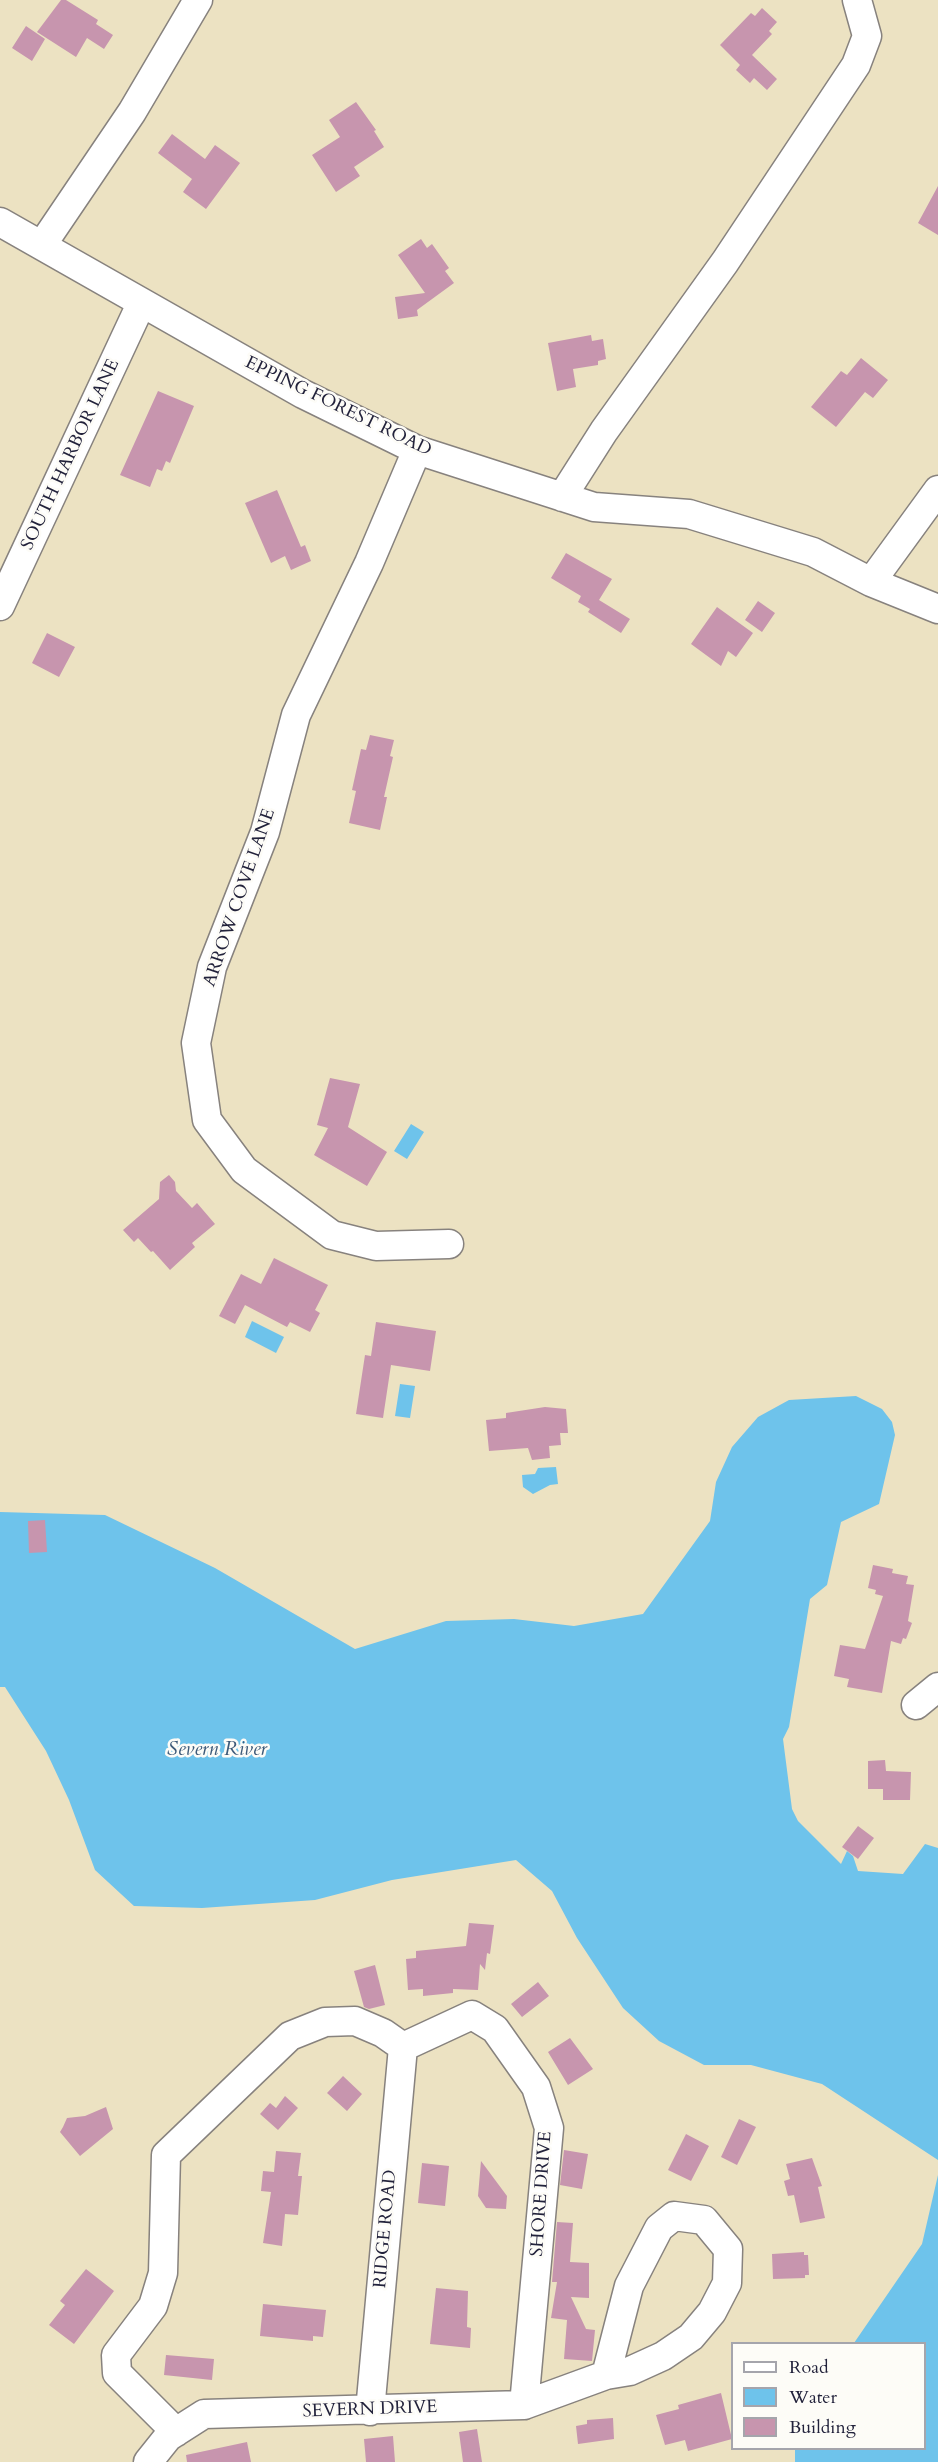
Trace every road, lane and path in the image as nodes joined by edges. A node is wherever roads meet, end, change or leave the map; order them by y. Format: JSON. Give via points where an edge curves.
{"nodes":[{"id":1,"x":198,"y":0,"type":"edge"},
{"id":2,"x":857,"y":0,"type":"edge"},
{"id":3,"x":0,"y":222,"type":"edge"},
{"id":4,"x":42,"y":245,"type":"junction"},
{"id":5,"x":141,"y":304,"type":"junction"},
{"id":6,"x":417,"y":450,"type":"junction"},
{"id":7,"x":938,"y":490,"type":"edge"},
{"id":8,"x":562,"y":498,"type":"junction"},
{"id":9,"x":871,"y":582,"type":"junction"},
{"id":10,"x":0,"y":606,"type":"edge"},
{"id":11,"x":938,"y":609,"type":"edge"},
{"id":12,"x":449,"y":1244,"type":"dead end"},
{"id":13,"x":938,"y":1687,"type":"edge"},
{"id":14,"x":916,"y":1705,"type":"dead end"},
{"id":15,"x":403,"y":2047,"type":"junction"},
{"id":16,"x":606,"y":2375,"type":"junction"},
{"id":17,"x":524,"y":2405,"type":"junction"},
{"id":18,"x":370,"y":2411,"type":"junction"},
{"id":19,"x":176,"y":2432,"type":"junction"},
{"id":20,"x":148,"y":2462,"type":"edge"}],
"edges":[{"from":1,"to":4,"type":"street","via":[[132,112]]},
{"from":2,"to":8,"type":"street","via":[[867,36],[856,65]]},
{"from":3,"to":4,"type":"street","name":"EPPING FOREST ROAD"},
{"from":4,"to":5,"type":"street","name":"EPPING FOREST ROAD"},
{"from":5,"to":6,"type":"street","name":"EPPING FOREST ROAD","via":[[303,394]]},
{"from":5,"to":10,"type":"street","name":"SOUTH HARBOR LANE"},
{"from":6,"to":8,"type":"street","name":"EPPING FOREST ROAD"},
{"from":6,"to":12,"type":"street","name":"ARROW COVE LANE","via":[[369,563],[296,715],[266,832],[212,966],[196,1043],[207,1120],[244,1170],[333,1235],[376,1246]]},
{"from":7,"to":9,"type":"street"},
{"from":8,"to":9,"type":"street","name":"EPPING FOREST ROAD","via":[[594,507],[689,514],[813,552]]},
{"from":9,"to":11,"type":"street","name":"EPPING FOREST ROAD"},
{"from":13,"to":14,"type":"street"},
{"from":15,"to":17,"type":"street","name":"SHORE DRIVE","via":[[472,2015],[495,2029],[536,2087],[549,2128]]},
{"from":15,"to":18,"type":"street","name":"RIDGE ROAD"},
{"from":15,"to":19,"type":"street","via":[[355,2020],[325,2022],[290,2036],[166,2155],[163,2273],[153,2306],[116,2355],[117,2373]]},
{"from":16,"to":16,"type":"street","name":"SEVERN DRIVE","via":[[630,2371],[663,2356],[691,2337],[712,2312],[727,2283],[728,2249],[704,2220],[674,2217],[659,2228],[629,2286]]},
{"from":16,"to":17,"type":"street","name":"SEVERN DRIVE"},
{"from":17,"to":18,"type":"street","name":"SEVERN DRIVE"},
{"from":18,"to":19,"type":"street","name":"SEVERN DRIVE","via":[[204,2415]]},
{"from":19,"to":20,"type":"street","name":"SEVERN DRIVE"}]}
